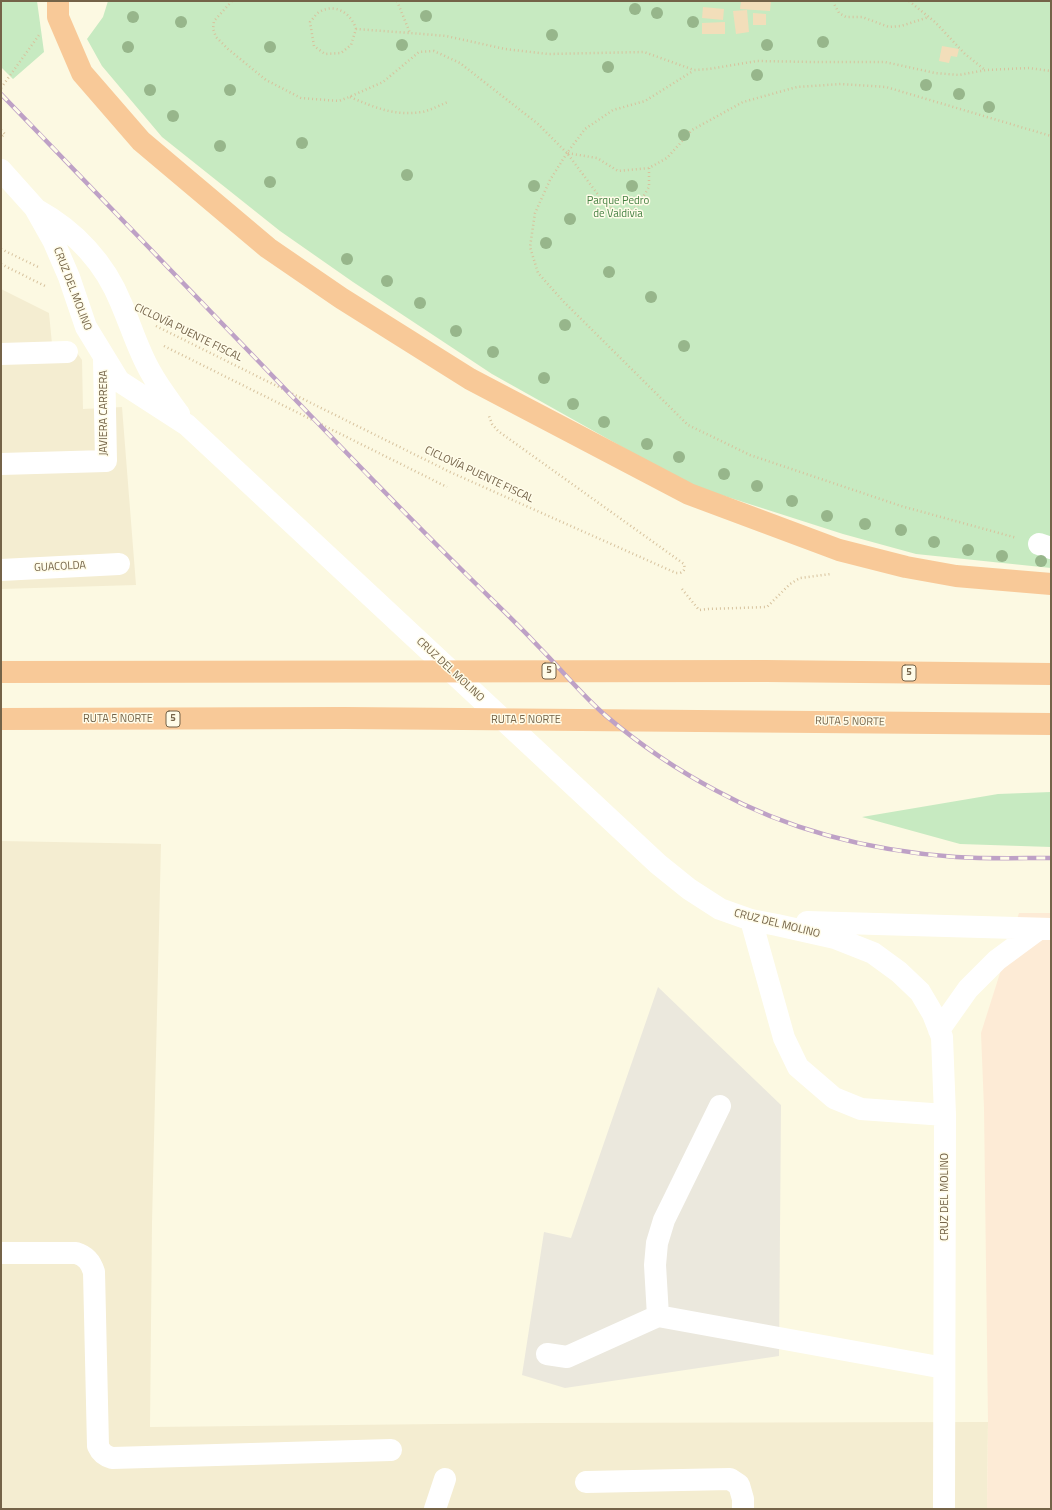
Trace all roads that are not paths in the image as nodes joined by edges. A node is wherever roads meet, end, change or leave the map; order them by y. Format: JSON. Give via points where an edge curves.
{"nodes":[{"id":1,"x":58,"y":9,"type":"edge"},
{"id":2,"x":4,"y":181,"type":"edge"},
{"id":3,"x":35,"y":208,"type":"junction"},
{"id":4,"x":67,"y":352,"type":"dead end"},
{"id":5,"x":1,"y":354,"type":"edge"},
{"id":6,"x":104,"y":358,"type":"junction"},
{"id":7,"x":187,"y":425,"type":"junction"},
{"id":8,"x":1,"y":464,"type":"edge"},
{"id":9,"x":119,"y":564,"type":"dead end"},
{"id":10,"x":1,"y":570,"type":"edge"},
{"id":11,"x":1051,"y":584,"type":"edge"},
{"id":12,"x":1,"y":672,"type":"edge"},
{"id":13,"x":1051,"y":674,"type":"edge"},
{"id":14,"x":1,"y":719,"type":"edge"},
{"id":15,"x":1051,"y":724,"type":"edge"},
{"id":16,"x":751,"y":920,"type":"junction"},
{"id":17,"x":1045,"y":929,"type":"edge"},
{"id":18,"x":939,"y":1030,"type":"junction"},
{"id":19,"x":720,"y":1106,"type":"dead end"},
{"id":20,"x":945,"y":1115,"type":"junction"},
{"id":21,"x":1,"y":1253,"type":"edge"},
{"id":22,"x":658,"y":1316,"type":"junction"},
{"id":23,"x":547,"y":1354,"type":"dead end"},
{"id":24,"x":944,"y":1368,"type":"junction"},
{"id":25,"x":391,"y":1450,"type":"dead end"},
{"id":26,"x":445,"y":1479,"type":"dead end"},
{"id":27,"x":586,"y":1482,"type":"dead end"},
{"id":28,"x":435,"y":1509,"type":"edge"},
{"id":29,"x":744,"y":1509,"type":"edge"},
{"id":30,"x":944,"y":1509,"type":"edge"}],
"edges":[{"from":1,"to":11,"type":"highway","via":[[82,73],[141,141],[268,248],[341,298],[470,379],[689,494],[839,550],[906,567],[956,576]]},
{"from":2,"to":3,"type":"street","name":"CRUZ DEL MOLINO"},
{"from":3,"to":6,"type":"street","name":"CRUZ DEL MOLINO","via":[[62,258],[86,327]]},
{"from":3,"to":7,"type":"street","name":"CRUZ DEL MOLINO","via":[[62,225],[82,243],[103,268],[121,302],[138,348],[150,371]]},
{"from":4,"to":5,"type":"street"},
{"from":6,"to":7,"type":"street","name":"CRUZ DEL MOLINO","via":[[118,381]]},
{"from":6,"to":8,"type":"street","name":"JAVIERA CARRERA","via":[[106,461]]},
{"from":7,"to":16,"type":"street","name":"CRUZ DEL MOLINO","via":[[658,864],[689,889],[720,909]]},
{"from":9,"to":10,"type":"street","name":"GUACOLDA"},
{"from":12,"to":13,"type":"highway","number":"5"},
{"from":14,"to":15,"type":"highway","name":"RUTA 5 NORTE","number":"5","via":[[344,718]]},
{"from":16,"to":17,"type":"street"},
{"from":16,"to":18,"type":"street","name":"CRUZ DEL MOLINO","via":[[835,938],[873,953],[920,992]]},
{"from":16,"to":20,"type":"street","via":[[784,1038],[798,1067],[834,1098],[860,1108]]},
{"from":17,"to":18,"type":"street","via":[[997,960],[968,989]]},
{"from":18,"to":20,"type":"street","name":"CRUZ DEL MOLINO","via":[[942,1037]]},
{"from":19,"to":22,"type":"street","via":[[664,1220],[657,1243],[655,1265]]},
{"from":20,"to":24,"type":"street","name":"CRUZ DEL MOLINO"},
{"from":21,"to":25,"type":"street","via":[[76,1253],[82,1255],[92,1266],[98,1446],[107,1456],[112,1458]]},
{"from":22,"to":23,"type":"street","via":[[567,1357]]},
{"from":22,"to":24,"type":"street"},
{"from":24,"to":30,"type":"street","name":"CRUZ DEL MOLINO"},
{"from":26,"to":28,"type":"street"},
{"from":27,"to":29,"type":"street","via":[[730,1479],[739,1485]]}]}
